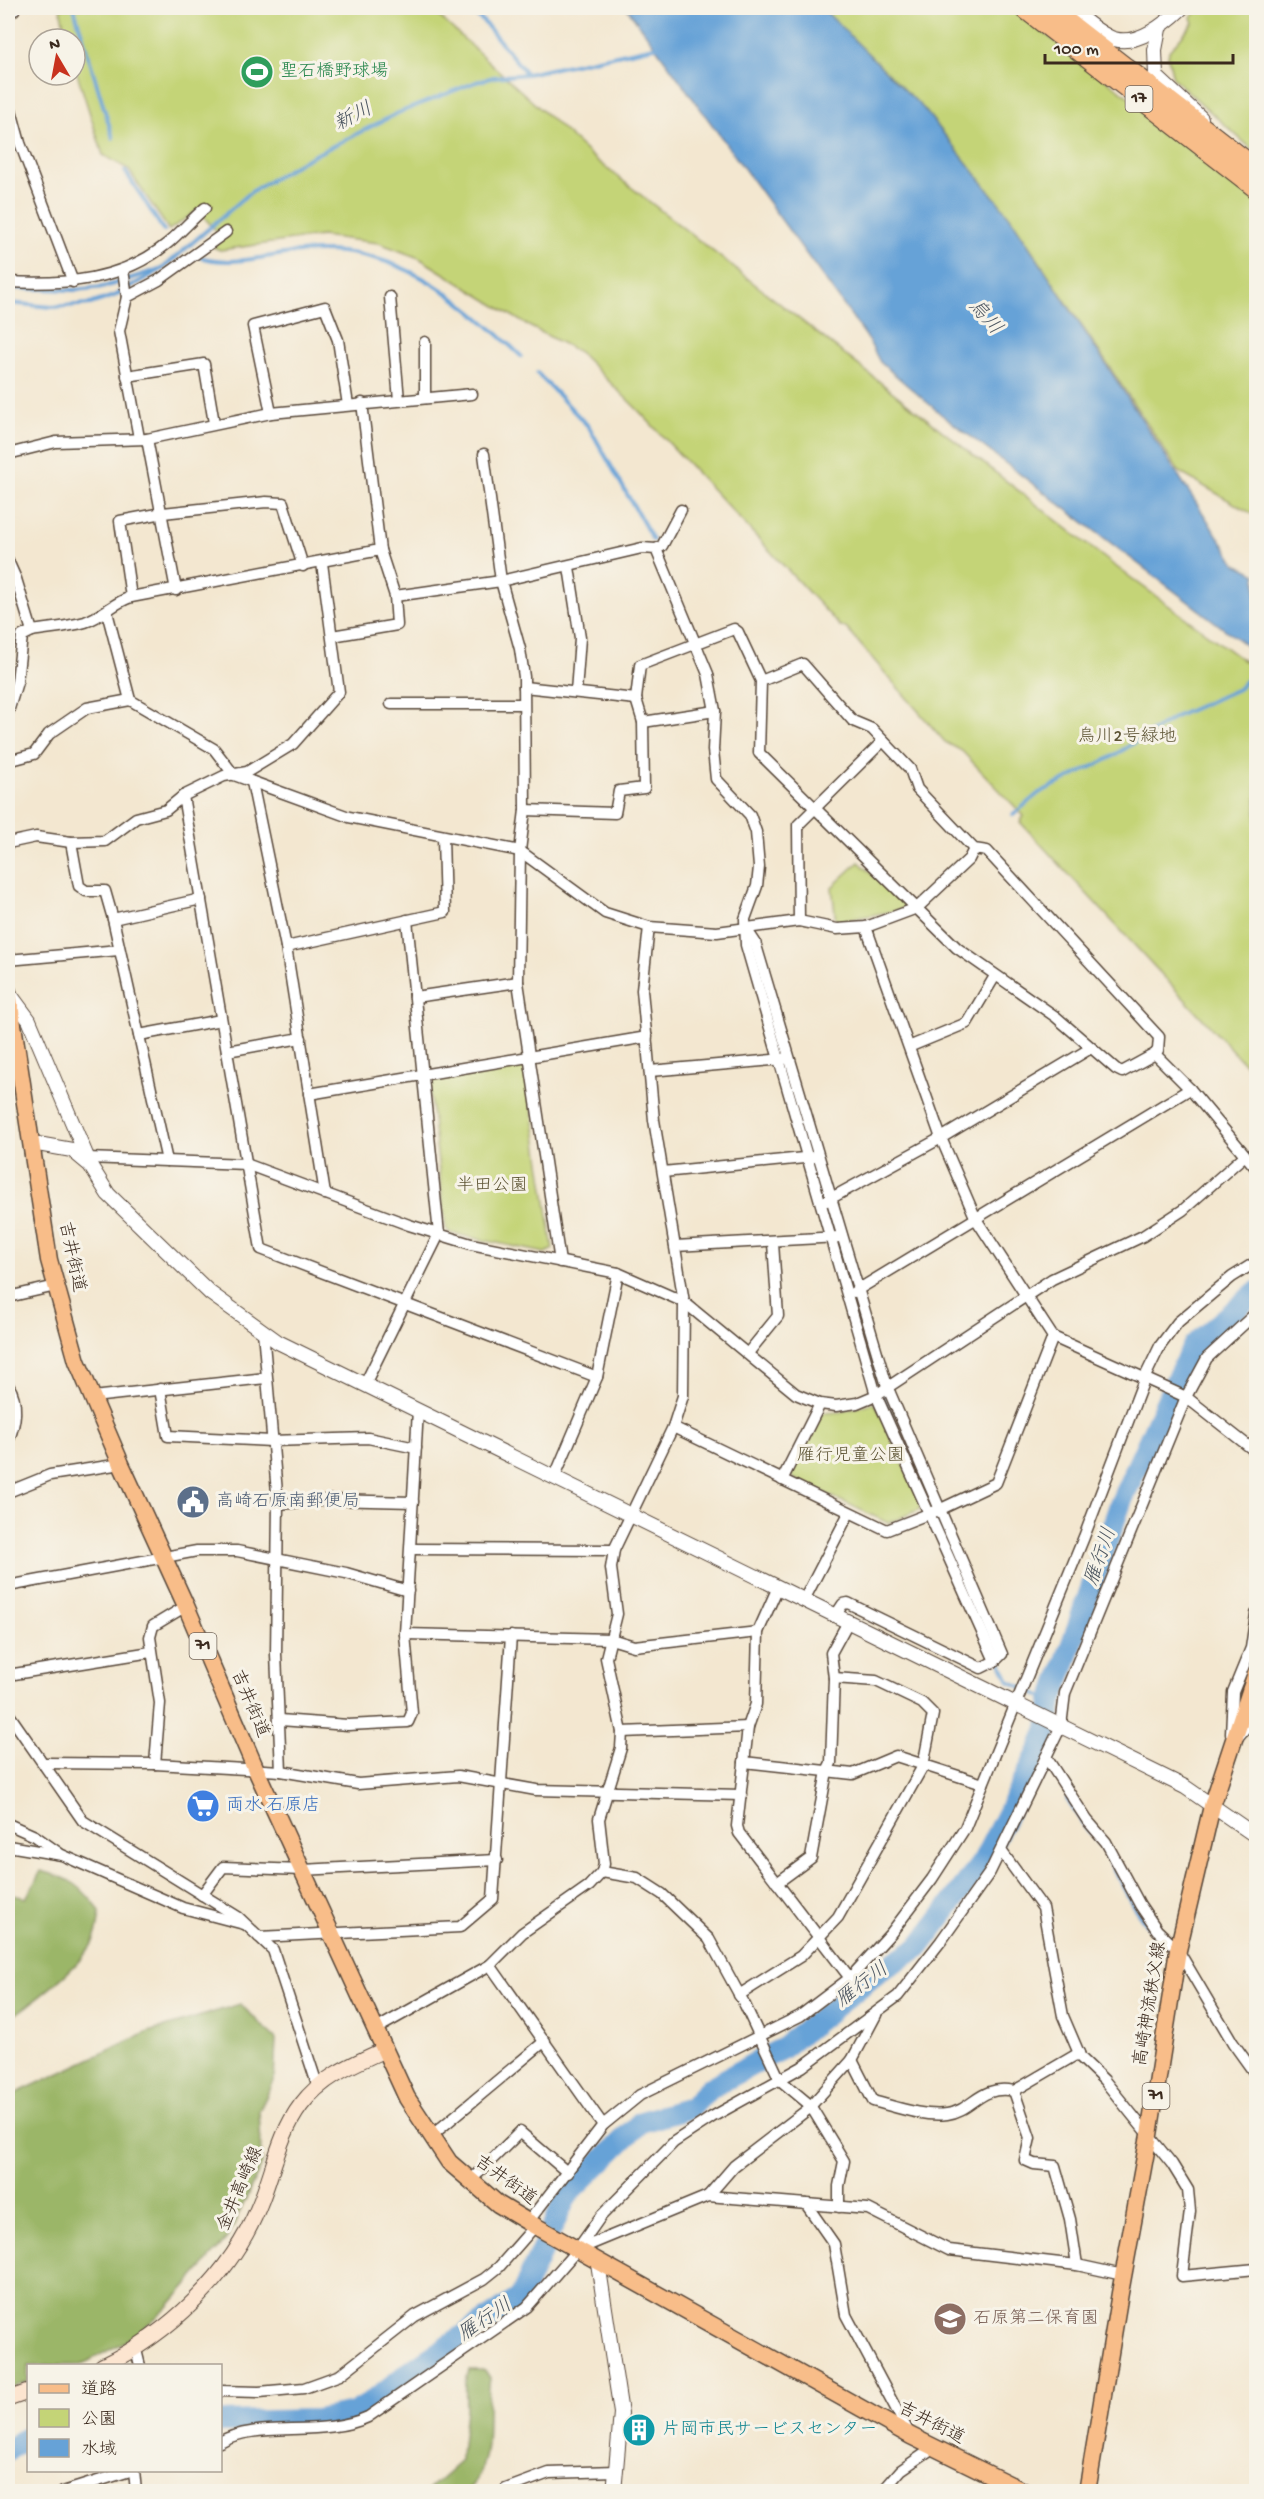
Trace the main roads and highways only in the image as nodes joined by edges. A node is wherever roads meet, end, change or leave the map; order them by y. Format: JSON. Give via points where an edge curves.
{"nodes":[{"id":1,"x":1023,"y":8,"type":"edge"},
{"id":2,"x":1050,"y":8,"type":"edge"},
{"id":3,"x":1257,"y":168,"type":"edge"},
{"id":4,"x":1257,"y":189,"type":"edge"},
{"id":5,"x":8,"y":992,"type":"edge"},
{"id":6,"x":11,"y":1042,"type":"edge"},
{"id":7,"x":1257,"y":1673,"type":"edge"},
{"id":8,"x":1257,"y":1689,"type":"edge"},
{"id":9,"x":1252,"y":1711,"type":"edge"},
{"id":10,"x":384,"y":2050,"type":"junction"},
{"id":11,"x":105,"y":2364,"type":"edge"},
{"id":12,"x":27,"y":2392,"type":"edge"},
{"id":13,"x":8,"y":2399,"type":"edge"},
{"id":14,"x":1025,"y":2492,"type":"edge"},
{"id":15,"x":1087,"y":2492,"type":"edge"}],
"edges":[{"from":1,"to":4,"type":"highway","number":"17"},
{"from":2,"to":3,"type":"highway","number":"17"},
{"from":5,"to":6,"type":"main road","name":"吉井街道","number":"71"},
{"from":6,"to":10,"type":"main road","name":"吉井街道","number":"71","via":[[32,1143],[49,1260],[77,1361]]},
{"from":7,"to":9,"type":"main road","name":"高崎神流秩父線","number":"71"},
{"from":8,"to":9,"type":"main road","name":"高崎神流秩父線","number":"71"},
{"from":9,"to":15,"type":"main road","name":"高崎神流秩父線","number":"71","via":[[1230,1746],[1178,1950]]},
{"from":10,"to":11,"type":"main road","name":"金井高崎線","via":[[318,2086],[292,2118],[251,2225],[226,2265],[173,2318]]},
{"from":10,"to":14,"type":"main road","name":"吉井街道","number":"71","via":[[430,2136],[469,2182],[598,2263],[933,2448]]},
{"from":12,"to":13,"type":"main road"}]}
